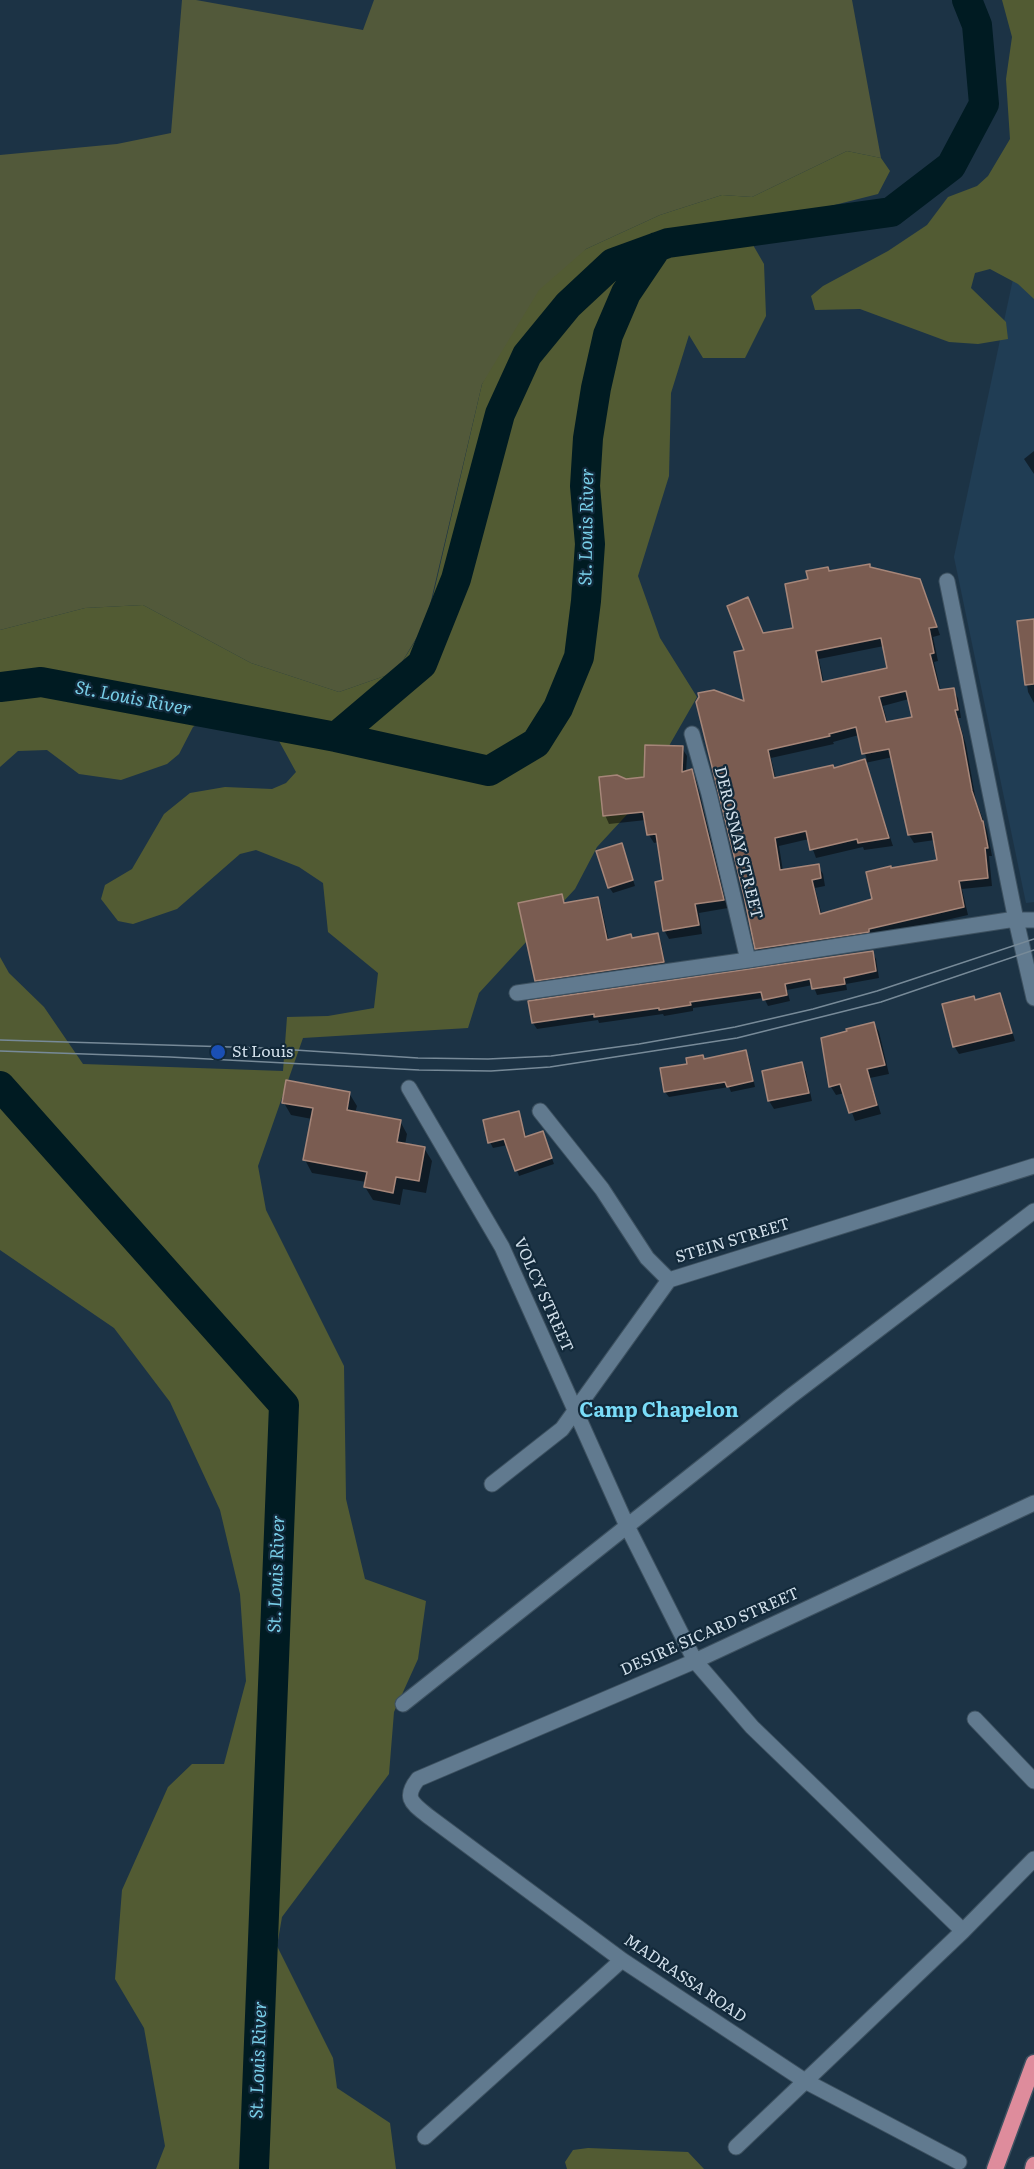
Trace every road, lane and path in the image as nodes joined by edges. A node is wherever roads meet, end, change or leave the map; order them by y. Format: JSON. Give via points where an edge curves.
{"nodes":[{"id":1,"x":947,"y":581,"type":"dead end"},
{"id":2,"x":692,"y":734,"type":"dead end"},
{"id":3,"x":1016,"y":920,"type":"junction"},
{"id":4,"x":1034,"y":920,"type":"edge"},
{"id":5,"x":748,"y":960,"type":"junction"},
{"id":6,"x":517,"y":993,"type":"dead end"},
{"id":7,"x":1034,"y":998,"type":"edge"},
{"id":8,"x":409,"y":1088,"type":"dead end"},
{"id":9,"x":540,"y":1111,"type":"dead end"},
{"id":10,"x":1034,"y":1166,"type":"edge"},
{"id":11,"x":1034,"y":1211,"type":"edge"},
{"id":12,"x":669,"y":1280,"type":"junction"},
{"id":13,"x":576,"y":1412,"type":"junction"},
{"id":14,"x":492,"y":1484,"type":"dead end"},
{"id":15,"x":1034,"y":1503,"type":"edge"},
{"id":16,"x":627,"y":1526,"type":"junction"},
{"id":17,"x":695,"y":1661,"type":"junction"},
{"id":18,"x":403,"y":1704,"type":"dead end"},
{"id":19,"x":975,"y":1719,"type":"dead end"},
{"id":20,"x":1034,"y":1781,"type":"edge"},
{"id":21,"x":410,"y":1797,"type":"joint"},
{"id":22,"x":1034,"y":1859,"type":"edge"},
{"id":23,"x":963,"y":1931,"type":"junction"},
{"id":24,"x":622,"y":1960,"type":"junction"},
{"id":25,"x":1034,"y":2063,"type":"edge"},
{"id":26,"x":805,"y":2081,"type":"junction"},
{"id":27,"x":425,"y":2137,"type":"dead end"},
{"id":28,"x":736,"y":2147,"type":"dead end"},
{"id":29,"x":959,"y":2162,"type":"dead end"},
{"id":30,"x":995,"y":2169,"type":"edge"}],
"edges":[{"from":1,"to":3,"type":"street"},
{"from":2,"to":5,"type":"street","name":"DEROSNAY STREET"},
{"from":3,"to":4,"type":"street"},
{"from":3,"to":5,"type":"street"},
{"from":3,"to":7,"type":"street"},
{"from":5,"to":6,"type":"street"},
{"from":8,"to":13,"type":"street","name":"VOLCY STREET","via":[[502,1247]]},
{"from":9,"to":12,"type":"street","via":[[602,1189],[647,1258]]},
{"from":10,"to":12,"type":"street","name":"STEIN STREET"},
{"from":11,"to":16,"type":"street"},
{"from":12,"to":13,"type":"street","name":"STEIN STREET"},
{"from":13,"to":14,"type":"street","name":"STEIN STREET","via":[[562,1429]]},
{"from":13,"to":16,"type":"street","name":"VOLCY STREET"},
{"from":15,"to":17,"type":"street","name":"DESIRE SICARD STREET"},
{"from":16,"to":17,"type":"street","name":"VOLCY STREET"},
{"from":16,"to":18,"type":"street"},
{"from":17,"to":21,"type":"street","name":"DESIRE SICARD STREET","via":[[418,1779],[409,1790]]},
{"from":17,"to":23,"type":"street","name":"VOLCY STREET","via":[[752,1727]]},
{"from":19,"to":20,"type":"street"},
{"from":21,"to":24,"type":"street","name":"MADRASSA ROAD","via":[[428,1816]]},
{"from":22,"to":23,"type":"street"},
{"from":23,"to":26,"type":"street"},
{"from":24,"to":26,"type":"street","name":"MADRASSA ROAD"},
{"from":24,"to":27,"type":"street"},
{"from":25,"to":30,"type":"highway"},
{"from":26,"to":28,"type":"street"},
{"from":26,"to":29,"type":"street","name":"MADRASSA ROAD"}]}
